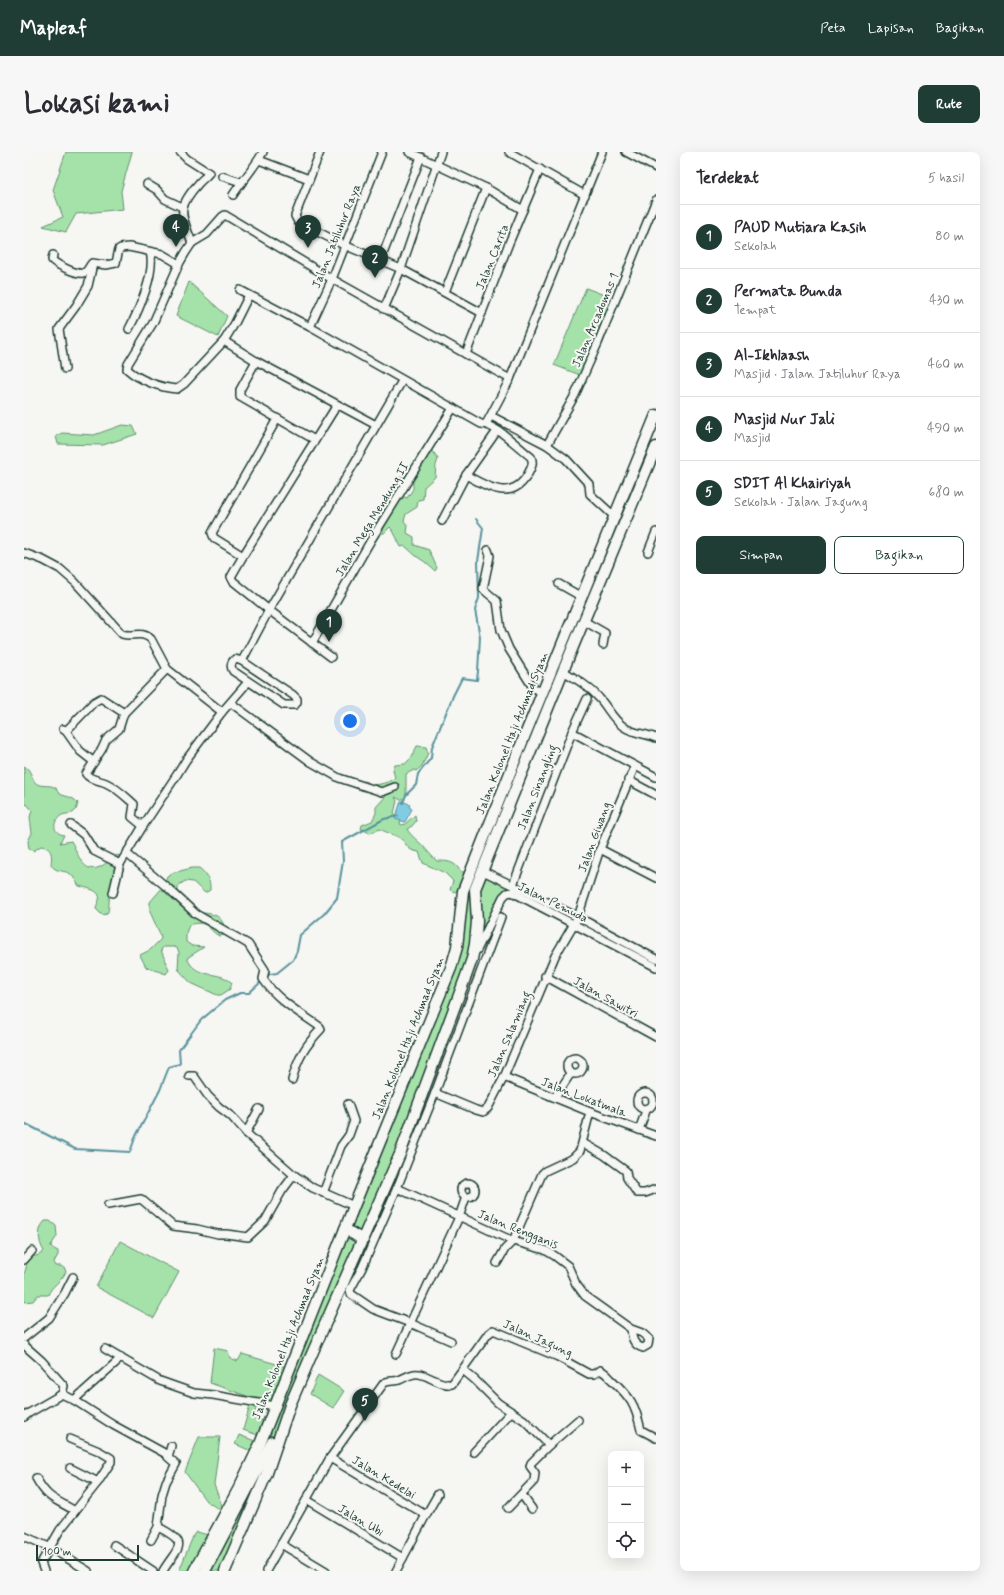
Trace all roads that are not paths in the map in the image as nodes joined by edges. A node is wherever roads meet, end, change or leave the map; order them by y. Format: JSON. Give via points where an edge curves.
{"nodes":[{"id":1,"x":180,"y":152,"type":"edge"},
{"id":2,"x":263,"y":152,"type":"edge"},
{"id":3,"x":320,"y":152,"type":"edge"},
{"id":4,"x":382,"y":152,"type":"edge"},
{"id":5,"x":409,"y":152,"type":"edge"},
{"id":6,"x":441,"y":152,"type":"edge"},
{"id":7,"x":509,"y":152,"type":"edge"},
{"id":8,"x":602,"y":152,"type":"edge"},
{"id":9,"x":627,"y":152,"type":"edge"},
{"id":10,"x":421,"y":157,"type":"junction"},
{"id":11,"x":259,"y":160,"type":"junction"},
{"id":12,"x":437,"y":164,"type":"junction"},
{"id":13,"x":656,"y":168,"type":"edge"},
{"id":14,"x":540,"y":169,"type":"junction"},
{"id":15,"x":222,"y":176,"type":"dead end"},
{"id":16,"x":309,"y":179,"type":"junction"},
{"id":17,"x":241,"y":182,"type":"junction"},
{"id":18,"x":146,"y":184,"type":"dead end"},
{"id":19,"x":486,"y":188,"type":"junction"},
{"id":20,"x":233,"y":195,"type":"dead end"},
{"id":21,"x":585,"y":195,"type":"junction"},
{"id":22,"x":656,"y":200,"type":"edge"},
{"id":23,"x":182,"y":207,"type":"junction"},
{"id":24,"x":523,"y":210,"type":"junction"},
{"id":25,"x":192,"y":243,"type":"junction"},
{"id":26,"x":344,"y":245,"type":"junction"},
{"id":27,"x":150,"y":252,"type":"junction"},
{"id":28,"x":53,"y":255,"type":"dead end"},
{"id":29,"x":381,"y":259,"type":"junction"},
{"id":30,"x":93,"y":264,"type":"junction"},
{"id":31,"x":179,"y":264,"type":"junction"},
{"id":32,"x":401,"y":269,"type":"junction"},
{"id":33,"x":332,"y":279,"type":"junction"},
{"id":34,"x":240,"y":290,"type":"dead end"},
{"id":35,"x":445,"y":292,"type":"junction"},
{"id":36,"x":249,"y":296,"type":"junction"},
{"id":37,"x":384,"y":309,"type":"junction"},
{"id":38,"x":482,"y":313,"type":"junction"},
{"id":39,"x":310,"y":327,"type":"junction"},
{"id":40,"x":129,"y":329,"type":"dead end"},
{"id":41,"x":224,"y":341,"type":"junction"},
{"id":42,"x":466,"y":354,"type":"junction"},
{"id":43,"x":256,"y":361,"type":"junction"},
{"id":44,"x":65,"y":369,"type":"dead end"},
{"id":45,"x":510,"y":379,"type":"junction"},
{"id":46,"x":402,"y":380,"type":"junction"},
{"id":47,"x":337,"y":405,"type":"junction"},
{"id":48,"x":453,"y":408,"type":"junction"},
{"id":49,"x":656,"y":415,"type":"edge"},
{"id":50,"x":491,"y":416,"type":"junction"},
{"id":51,"x":277,"y":420,"type":"junction"},
{"id":52,"x":486,"y":424,"type":"junction"},
{"id":53,"x":376,"y":425,"type":"junction"},
{"id":54,"x":497,"y":431,"type":"junction"},
{"id":55,"x":315,"y":440,"type":"junction"},
{"id":56,"x":547,"y":445,"type":"junction"},
{"id":57,"x":656,"y":447,"type":"edge"},
{"id":58,"x":466,"y":475,"type":"junction"},
{"id":59,"x":621,"y":501,"type":"junction"},
{"id":60,"x":632,"y":505,"type":"junction"},
{"id":61,"x":615,"y":517,"type":"junction"},
{"id":62,"x":442,"y":521,"type":"dead end"},
{"id":63,"x":656,"y":532,"type":"edge"},
{"id":64,"x":488,"y":550,"type":"dead end"},
{"id":65,"x":648,"y":552,"type":"dead end"},
{"id":66,"x":24,"y":553,"type":"edge"},
{"id":67,"x":243,"y":556,"type":"junction"},
{"id":68,"x":559,"y":584,"type":"dead end"},
{"id":69,"x":582,"y":596,"type":"junction"},
{"id":70,"x":269,"y":610,"type":"junction"},
{"id":71,"x":584,"y":620,"type":"junction"},
{"id":72,"x":312,"y":643,"type":"junction"},
{"id":73,"x":603,"y":645,"type":"dead end"},
{"id":74,"x":331,"y":657,"type":"dead end"},
{"id":75,"x":242,"y":661,"type":"junction"},
{"id":76,"x":167,"y":670,"type":"junction"},
{"id":77,"x":563,"y":671,"type":"junction"},
{"id":78,"x":248,"y":682,"type":"junction"},
{"id":79,"x":542,"y":692,"type":"junction"},
{"id":80,"x":587,"y":699,"type":"dead end"},
{"id":81,"x":231,"y":703,"type":"junction"},
{"id":82,"x":222,"y":712,"type":"junction"},
{"id":83,"x":124,"y":714,"type":"junction"},
{"id":84,"x":572,"y":732,"type":"junction"},
{"id":85,"x":656,"y":738,"type":"edge"},
{"id":86,"x":94,"y":762,"type":"junction"},
{"id":87,"x":635,"y":766,"type":"junction"},
{"id":88,"x":656,"y":778,"type":"edge"},
{"id":89,"x":628,"y":780,"type":"junction"},
{"id":90,"x":506,"y":783,"type":"junction"},
{"id":91,"x":395,"y":787,"type":"dead end"},
{"id":92,"x":517,"y":787,"type":"junction"},
{"id":93,"x":656,"y":795,"type":"edge"},
{"id":94,"x":71,"y":825,"type":"dead end"},
{"id":95,"x":143,"y":826,"type":"junction"},
{"id":96,"x":600,"y":849,"type":"junction"},
{"id":97,"x":126,"y":853,"type":"junction"},
{"id":98,"x":120,"y":864,"type":"junction"},
{"id":99,"x":483,"y":871,"type":"junction"},
{"id":100,"x":656,"y":878,"type":"edge"},
{"id":101,"x":513,"y":886,"type":"junction"},
{"id":102,"x":113,"y":893,"type":"dead end"},
{"id":103,"x":501,"y":917,"type":"dead end"},
{"id":104,"x":576,"y":921,"type":"junction"},
{"id":105,"x":472,"y":959,"type":"junction"},
{"id":106,"x":656,"y":959,"type":"edge"},
{"id":107,"x":656,"y":967,"type":"edge"},
{"id":108,"x":546,"y":976,"type":"junction"},
{"id":109,"x":656,"y":1037,"type":"edge"},
{"id":110,"x":571,"y":1073,"type":"dead end"},
{"id":111,"x":189,"y":1076,"type":"dead end"},
{"id":112,"x":504,"y":1077,"type":"junction"},
{"id":113,"x":292,"y":1080,"type":"dead end"},
{"id":114,"x":435,"y":1093,"type":"junction"},
{"id":115,"x":555,"y":1097,"type":"junction"},
{"id":116,"x":348,"y":1104,"type":"dead end"},
{"id":117,"x":647,"y":1108,"type":"dead end"},
{"id":118,"x":259,"y":1109,"type":"dead end"},
{"id":119,"x":590,"y":1112,"type":"junction"},
{"id":120,"x":640,"y":1130,"type":"junction"},
{"id":121,"x":246,"y":1133,"type":"junction"},
{"id":122,"x":656,"y":1136,"type":"edge"},
{"id":123,"x":583,"y":1143,"type":"junction"},
{"id":124,"x":294,"y":1175,"type":"junction"},
{"id":125,"x":397,"y":1188,"type":"junction"},
{"id":126,"x":656,"y":1188,"type":"edge"},
{"id":127,"x":323,"y":1192,"type":"junction"},
{"id":128,"x":466,"y":1197,"type":"dead end"},
{"id":129,"x":108,"y":1205,"type":"dead end"},
{"id":130,"x":354,"y":1206,"type":"junction"},
{"id":131,"x":459,"y":1216,"type":"junction"},
{"id":132,"x":345,"y":1229,"type":"junction"},
{"id":133,"x":363,"y":1240,"type":"junction"},
{"id":134,"x":514,"y":1241,"type":"junction"},
{"id":135,"x":340,"y":1242,"type":"junction"},
{"id":136,"x":32,"y":1251,"type":"dead end"},
{"id":137,"x":357,"y":1252,"type":"junction"},
{"id":138,"x":24,"y":1260,"type":"edge"},
{"id":139,"x":497,"y":1263,"type":"dead end"},
{"id":140,"x":73,"y":1277,"type":"dead end"},
{"id":141,"x":410,"y":1323,"type":"junction"},
{"id":142,"x":631,"y":1329,"type":"dead end"},
{"id":143,"x":24,"y":1338,"type":"edge"},
{"id":144,"x":451,"y":1341,"type":"dead end"},
{"id":145,"x":24,"y":1345,"type":"edge"},
{"id":146,"x":105,"y":1349,"type":"dead end"},
{"id":147,"x":396,"y":1354,"type":"dead end"},
{"id":148,"x":121,"y":1358,"type":"junction"},
{"id":149,"x":463,"y":1370,"type":"junction"},
{"id":150,"x":62,"y":1394,"type":"junction"},
{"id":151,"x":74,"y":1400,"type":"junction"},
{"id":152,"x":290,"y":1405,"type":"junction"},
{"id":153,"x":275,"y":1406,"type":"junction"},
{"id":154,"x":511,"y":1412,"type":"junction"},
{"id":155,"x":24,"y":1417,"type":"edge"},
{"id":156,"x":578,"y":1420,"type":"dead end"},
{"id":157,"x":656,"y":1438,"type":"edge"},
{"id":158,"x":70,"y":1439,"type":"dead end"},
{"id":159,"x":260,"y":1444,"type":"junction"},
{"id":160,"x":549,"y":1445,"type":"junction"},
{"id":161,"x":171,"y":1446,"type":"dead end"},
{"id":162,"x":474,"y":1452,"type":"dead end"},
{"id":163,"x":168,"y":1455,"type":"junction"},
{"id":164,"x":330,"y":1458,"type":"junction"},
{"id":165,"x":264,"y":1459,"type":"junction"},
{"id":166,"x":70,"y":1468,"type":"dead end"},
{"id":167,"x":262,"y":1472,"type":"junction"},
{"id":168,"x":36,"y":1478,"type":"dead end"},
{"id":169,"x":98,"y":1482,"type":"junction"},
{"id":170,"x":438,"y":1494,"type":"dead end"},
{"id":171,"x":522,"y":1495,"type":"junction"},
{"id":172,"x":307,"y":1500,"type":"junction"},
{"id":173,"x":508,"y":1508,"type":"dead end"},
{"id":174,"x":532,"y":1509,"type":"dead end"},
{"id":175,"x":75,"y":1511,"type":"junction"},
{"id":176,"x":426,"y":1515,"type":"junction"},
{"id":177,"x":158,"y":1527,"type":"junction"},
{"id":178,"x":24,"y":1536,"type":"edge"},
{"id":179,"x":151,"y":1540,"type":"dead end"},
{"id":180,"x":281,"y":1544,"type":"junction"},
{"id":181,"x":114,"y":1545,"type":"dead end"},
{"id":182,"x":49,"y":1547,"type":"junction"},
{"id":183,"x":404,"y":1558,"type":"junction"},
{"id":184,"x":44,"y":1571,"type":"edge"},
{"id":185,"x":88,"y":1571,"type":"edge"},
{"id":186,"x":153,"y":1571,"type":"edge"},
{"id":187,"x":163,"y":1571,"type":"edge"},
{"id":188,"x":194,"y":1571,"type":"edge"},
{"id":189,"x":205,"y":1571,"type":"edge"},
{"id":190,"x":225,"y":1571,"type":"edge"},
{"id":191,"x":266,"y":1571,"type":"edge"},
{"id":192,"x":326,"y":1571,"type":"edge"},
{"id":193,"x":396,"y":1571,"type":"edge"}],
"edges":[{"from":1,"to":23,"type":"street","via":[[209,173]]},
{"from":2,"to":11,"type":"street"},
{"from":3,"to":16,"type":"street"},
{"from":4,"to":26,"type":"street","name":"Jalan Jatiluhur Raya"},
{"from":5,"to":10,"type":"street"},
{"from":6,"to":12,"type":"street"},
{"from":7,"to":14,"type":"street"},
{"from":8,"to":21,"type":"street"},
{"from":9,"to":13,"type":"street"},
{"from":10,"to":12,"type":"street"},
{"from":10,"to":29,"type":"street"},
{"from":11,"to":16,"type":"street"},
{"from":11,"to":17,"type":"street"},
{"from":12,"to":19,"type":"street"},
{"from":12,"to":32,"type":"street"},
{"from":14,"to":21,"type":"street"},
{"from":14,"to":24,"type":"street","name":"Jalan Carita"},
{"from":15,"to":17,"type":"street"},
{"from":16,"to":26,"type":"street","via":[[295,216],[296,220]]},
{"from":17,"to":20,"type":"street"},
{"from":18,"to":23,"type":"street","via":[[168,201]]},
{"from":19,"to":24,"type":"street"},
{"from":19,"to":35,"type":"street"},
{"from":21,"to":45,"type":"street"},
{"from":22,"to":56,"type":"street","name":"Jalan Arcadomas 1","via":[[575,395]]},
{"from":23,"to":25,"type":"street","via":[[182,216]]},
{"from":24,"to":38,"type":"street","name":"Jalan Carita"},
{"from":25,"to":31,"type":"street"},
{"from":25,"to":33,"type":"street","via":[[207,234],[223,216],[228,216]]},
{"from":26,"to":29,"type":"street"},
{"from":26,"to":33,"type":"street","name":"Jalan Jatiluhur Raya"},
{"from":27,"to":30,"type":"street","via":[[129,247],[121,248],[116,263]]},
{"from":27,"to":31,"type":"street","via":[[165,254]]},
{"from":27,"to":40,"type":"street","via":[[150,279]]},
{"from":28,"to":30,"type":"street","via":[[52,260],[57,265],[80,273],[85,272],[90,264]]},
{"from":29,"to":32,"type":"street"},
{"from":30,"to":44,"type":"street","via":[[88,286],[59,329]]},
{"from":31,"to":41,"type":"street","via":[[160,310],[127,369],[145,380],[177,389]]},
{"from":32,"to":35,"type":"street"},
{"from":32,"to":37,"type":"street"},
{"from":33,"to":37,"type":"street"},
{"from":33,"to":39,"type":"street","name":"Jalan Jatiluhur Raya"},
{"from":34,"to":36,"type":"street"},
{"from":35,"to":38,"type":"street"},
{"from":36,"to":39,"type":"street"},
{"from":36,"to":41,"type":"street"},
{"from":37,"to":42,"type":"street"},
{"from":38,"to":42,"type":"street","name":"Jalan Carita"},
{"from":39,"to":46,"type":"street"},
{"from":41,"to":43,"type":"street"},
{"from":42,"to":45,"type":"street"},
{"from":43,"to":47,"type":"street"},
{"from":43,"to":51,"type":"street","via":[[239,395]]},
{"from":45,"to":50,"type":"street"},
{"from":46,"to":48,"type":"street"},
{"from":46,"to":53,"type":"street"},
{"from":47,"to":53,"type":"street"},
{"from":47,"to":55,"type":"street"},
{"from":48,"to":52,"type":"street","via":[[481,424]]},
{"from":48,"to":72,"type":"street","name":"Jalan Mega Mendung II","via":[[371,540]]},
{"from":49,"to":59,"type":"main road","name":"Jalan Kolonel Haji Achmad Syam"},
{"from":50,"to":52,"type":"street"},
{"from":50,"to":56,"type":"street"},
{"from":51,"to":55,"type":"street"},
{"from":51,"to":67,"type":"street","via":[[212,533],[214,538]]},
{"from":52,"to":54,"type":"street"},
{"from":53,"to":70,"type":"street"},
{"from":54,"to":58,"type":"street"},
{"from":54,"to":58,"type":"street","via":[[530,457],[532,464],[525,479],[516,487],[505,490],[485,486]]},
{"from":55,"to":67,"type":"street"},
{"from":56,"to":61,"type":"street","via":[[566,459],[589,484],[590,494]]},
{"from":57,"to":60,"type":"main road","name":"Jalan Kolonel Haji Achmad Syam"},
{"from":58,"to":62,"type":"street"},
{"from":59,"to":60,"type":"main road"},
{"from":59,"to":61,"type":"main road","name":"Jalan Kolonel Haji Achmad Syam"},
{"from":60,"to":71,"type":"main road","name":"Jalan Kolonel Haji Achmad Syam"},
{"from":61,"to":69,"type":"main road","name":"Jalan Kolonel Haji Achmad Syam"},
{"from":63,"to":65,"type":"street"},
{"from":64,"to":79,"type":"street","via":[[490,556],[483,589],[498,603],[501,630],[510,649],[532,686]]},
{"from":66,"to":76,"type":"street","via":[[43,560],[70,578],[122,634],[141,634],[151,639]]},
{"from":67,"to":70,"type":"street","via":[[232,574],[232,579]]},
{"from":68,"to":69,"type":"street"},
{"from":69,"to":79,"type":"main road","name":"Jalan Kolonel Haji Achmad Syam"},
{"from":70,"to":72,"type":"street"},
{"from":70,"to":75,"type":"street"},
{"from":71,"to":73,"type":"street","via":[[605,633]]},
{"from":71,"to":77,"type":"main road","name":"Jalan Kolonel Haji Achmad Syam"},
{"from":72,"to":74,"type":"street"},
{"from":75,"to":78,"type":"street","via":[[232,661],[231,669]]},
{"from":75,"to":78,"type":"street","via":[[293,695],[297,702],[284,705]]},
{"from":76,"to":82,"type":"street"},
{"from":76,"to":83,"type":"street"},
{"from":77,"to":85,"type":"street","via":[[591,689],[623,727]]},
{"from":77,"to":92,"type":"main road","name":"Jalan Kolonel Haji Achmad Syam"},
{"from":78,"to":81,"type":"street"},
{"from":79,"to":90,"type":"main road","name":"Jalan Kolonel Haji Achmad Syam"},
{"from":80,"to":84,"type":"street","name":"Jalan Sinangling"},
{"from":81,"to":82,"type":"street"},
{"from":81,"to":91,"type":"street","via":[[311,762],[339,778],[382,792]]},
{"from":82,"to":95,"type":"street","via":[[186,760]]},
{"from":83,"to":86,"type":"street","via":[[119,729],[106,740]]},
{"from":83,"to":86,"type":"street","via":[[101,698],[64,729],[80,751]]},
{"from":84,"to":87,"type":"street"},
{"from":84,"to":101,"type":"street","name":"Jalan Sinangling"},
{"from":86,"to":95,"type":"street","via":[[86,776],[108,784],[134,804],[132,817]]},
{"from":87,"to":88,"type":"street"},
{"from":87,"to":89,"type":"street","name":"Jalan Giwang"},
{"from":89,"to":93,"type":"street"},
{"from":89,"to":96,"type":"street","name":"Jalan Giwang"},
{"from":90,"to":92,"type":"main road"},
{"from":90,"to":130,"type":"main road","name":"Jalan Kolonel Haji Achmad Syam","via":[[463,891],[458,940],[452,966]]},
{"from":92,"to":99,"type":"main road","name":"Jalan Kolonel Haji Achmad Syam"},
{"from":94,"to":98,"type":"street","via":[[81,831],[94,851]]},
{"from":95,"to":97,"type":"street"},
{"from":96,"to":100,"type":"street"},
{"from":96,"to":104,"type":"street","name":"Jalan Giwang"},
{"from":97,"to":98,"type":"street"},
{"from":97,"to":113,"type":"street","via":[[196,914],[248,944],[265,970],[263,979],[270,989],[321,1028],[304,1048],[296,1063]]},
{"from":98,"to":102,"type":"street"},
{"from":99,"to":101,"type":"street","name":"Jalan Pemuda"},
{"from":99,"to":105,"type":"main road","name":"Jalan Kolonel Haji Achmad Syam","via":[[476,889],[477,921]]},
{"from":101,"to":104,"type":"street","name":"Jalan Pemuda"},
{"from":103,"to":114,"type":"street"},
{"from":104,"to":105,"type":"street","name":"Jalan Pemuda","via":[[512,892],[507,893]]},
{"from":104,"to":106,"type":"street","name":"Jalan Pemuda"},
{"from":104,"to":107,"type":"street","name":"Jalan Pemuda"},
{"from":104,"to":108,"type":"street","name":"Jalan Salamiang"},
{"from":105,"to":133,"type":"main road","name":"Jalan Kolonel Haji Achmad Syam","via":[[400,1154]]},
{"from":108,"to":109,"type":"street","name":"Jalan Sawitri"},
{"from":108,"to":112,"type":"street","name":"Jalan Salamiang"},
{"from":110,"to":115,"type":"street"},
{"from":111,"to":121,"type":"street","via":[[194,1076],[208,1096]]},
{"from":112,"to":114,"type":"street","name":"Jalan Salamiang","via":[[488,1108],[483,1112]]},
{"from":112,"to":115,"type":"street","name":"Jalan Lokatmala"},
{"from":114,"to":125,"type":"street"},
{"from":115,"to":119,"type":"street","name":"Jalan Lokatmala"},
{"from":116,"to":127,"type":"street","via":[[354,1121]]},
{"from":117,"to":120,"type":"street"},
{"from":118,"to":121,"type":"street"},
{"from":119,"to":120,"type":"street","name":"Jalan Lokatmala"},
{"from":119,"to":123,"type":"street"},
{"from":120,"to":122,"type":"street","name":"Jalan Lokatmala"},
{"from":121,"to":124,"type":"street"},
{"from":123,"to":126,"type":"street","via":[[626,1171],[627,1178],[637,1193],[642,1194]]},
{"from":123,"to":134,"type":"street","via":[[573,1158],[542,1174]]},
{"from":124,"to":127,"type":"street"},
{"from":124,"to":129,"type":"street","via":[[265,1221],[248,1237],[173,1226],[141,1199]]},
{"from":125,"to":131,"type":"street","name":"Jalan Rengganis"},
{"from":125,"to":141,"type":"street","via":[[350,1290],[351,1294],[373,1310]]},
{"from":127,"to":130,"type":"street"},
{"from":128,"to":131,"type":"street"},
{"from":130,"to":132,"type":"main road","name":"Jalan Kolonel Haji Achmad Syam"},
{"from":131,"to":134,"type":"street","name":"Jalan Rengganis"},
{"from":131,"to":141,"type":"street"},
{"from":132,"to":133,"type":"main road"},
{"from":132,"to":135,"type":"main road","name":"Jalan Kolonel Haji Achmad Syam"},
{"from":133,"to":137,"type":"main road","name":"Jalan Kolonel Haji Achmad Syam"},
{"from":134,"to":139,"type":"street","via":[[505,1249]]},
{"from":134,"to":142,"type":"street","name":"Jalan Rengganis","via":[[545,1250],[564,1262],[585,1296]]},
{"from":135,"to":137,"type":"main road"},
{"from":135,"to":153,"type":"main road","name":"Jalan Kolonel Haji Achmad Syam"},
{"from":136,"to":138,"type":"street"},
{"from":137,"to":152,"type":"main road","name":"Jalan Kolonel Haji Achmad Syam"},
{"from":140,"to":143,"type":"street","via":[[49,1318]]},
{"from":141,"to":144,"type":"street"},
{"from":141,"to":147,"type":"street"},
{"from":145,"to":150,"type":"street","via":[[64,1386]]},
{"from":146,"to":148,"type":"street"},
{"from":148,"to":151,"type":"street"},
{"from":148,"to":153,"type":"street","via":[[160,1381],[194,1393]]},
{"from":149,"to":154,"type":"street","via":[[498,1404]]},
{"from":149,"to":157,"type":"street","name":"Jalan Jagung","via":[[493,1330],[558,1357],[589,1374],[603,1371],[625,1391],[634,1405],[643,1433]]},
{"from":149,"to":164,"type":"street","name":"Jalan Jagung","via":[[452,1384],[436,1382],[419,1374],[397,1381],[387,1381]]},
{"from":150,"to":151,"type":"street"},
{"from":150,"to":155,"type":"street"},
{"from":151,"to":163,"type":"street"},
{"from":152,"to":165,"type":"main road"},
{"from":152,"to":167,"type":"main road"},
{"from":153,"to":159,"type":"main road","name":"Jalan Kolonel Haji Achmad Syam"},
{"from":154,"to":160,"type":"street","via":[[524,1420]]},
{"from":154,"to":162,"type":"street"},
{"from":156,"to":160,"type":"street"},
{"from":158,"to":169,"type":"street","via":[[110,1458],[110,1464]]},
{"from":159,"to":165,"type":"main road"},
{"from":159,"to":188,"type":"main road","name":"Jalan Kolonel Haji Achmad Syam"},
{"from":160,"to":171,"type":"street","via":[[530,1464],[534,1482]]},
{"from":161,"to":163,"type":"street"},
{"from":163,"to":177,"type":"street","via":[[176,1464],[162,1495]]},
{"from":164,"to":172,"type":"street","name":"Jalan Jagung"},
{"from":164,"to":176,"type":"street","name":"Jalan Kedelai"},
{"from":165,"to":167,"type":"main road"},
{"from":166,"to":169,"type":"street"},
{"from":167,"to":189,"type":"main road"},
{"from":167,"to":190,"type":"main road"},
{"from":168,"to":175,"type":"street","via":[[42,1490],[49,1496]]},
{"from":169,"to":175,"type":"street"},
{"from":170,"to":176,"type":"street"},
{"from":171,"to":173,"type":"street"},
{"from":171,"to":174,"type":"street"},
{"from":172,"to":180,"type":"street","name":"Jalan Jagung"},
{"from":172,"to":183,"type":"street","name":"Jalan Ubi"},
{"from":175,"to":182,"type":"street"},
{"from":176,"to":183,"type":"street"},
{"from":177,"to":179,"type":"street"},
{"from":177,"to":187,"type":"street","via":[[173,1534],[179,1545]]},
{"from":178,"to":182,"type":"street"},
{"from":180,"to":191,"type":"street","name":"Jalan Jagung"},
{"from":180,"to":192,"type":"street"},
{"from":181,"to":186,"type":"street"},
{"from":182,"to":184,"type":"street","via":[[41,1563]]},
{"from":182,"to":185,"type":"street"},
{"from":183,"to":193,"type":"street"}]}
